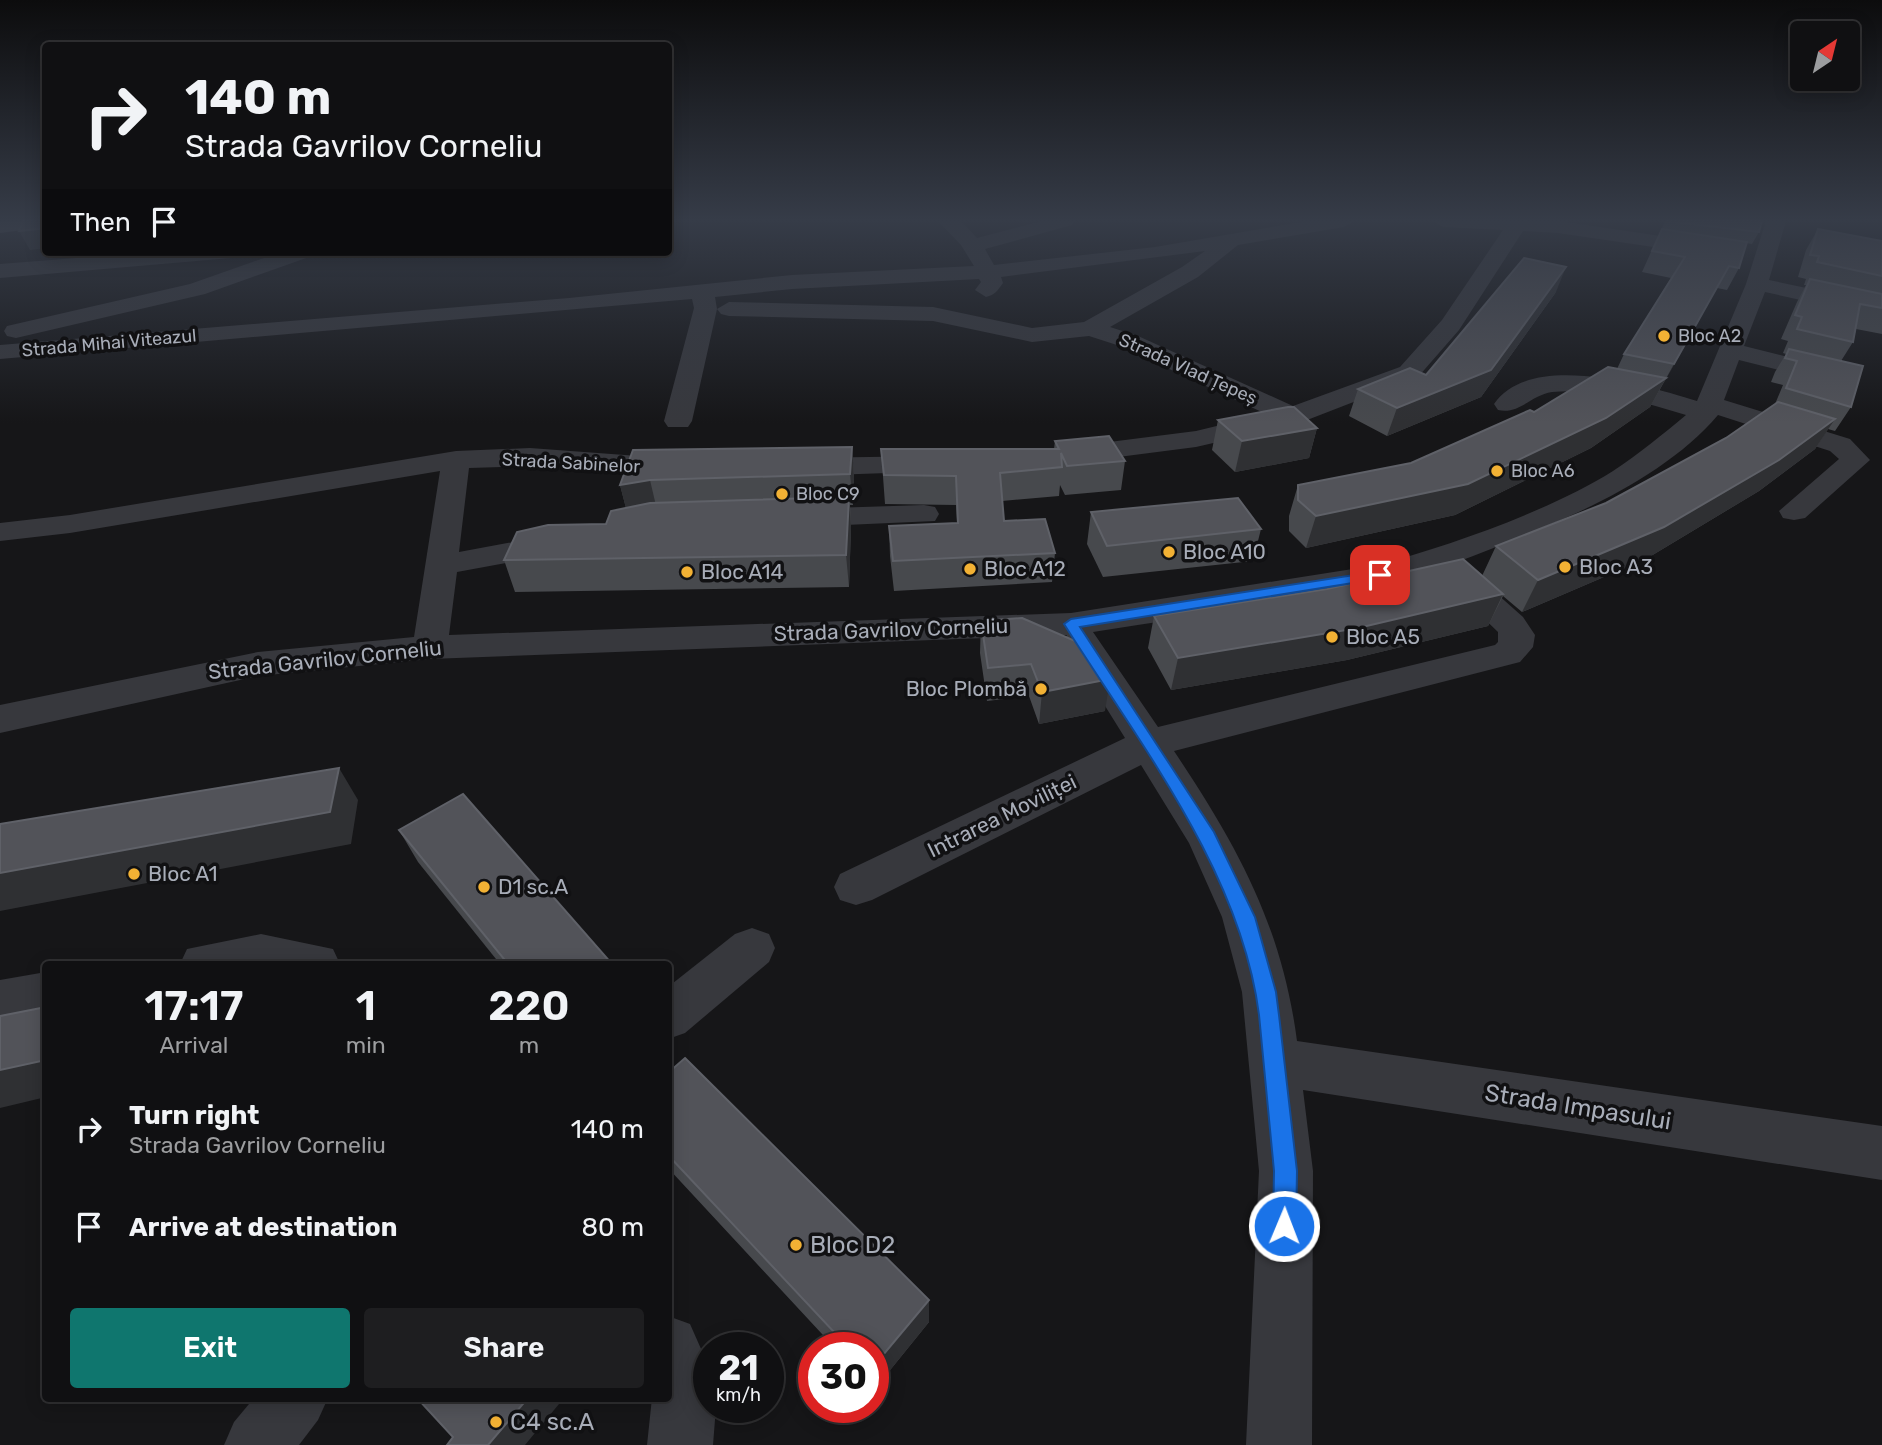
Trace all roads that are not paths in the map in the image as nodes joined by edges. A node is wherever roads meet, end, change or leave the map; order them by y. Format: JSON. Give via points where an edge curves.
{"nodes":[{"id":1,"x":199,"y":288,"type":"edge"},
{"id":2,"x":786,"y":288,"type":"edge"},
{"id":3,"x":989,"y":288,"type":"edge"},
{"id":4,"x":1161,"y":288,"type":"edge"},
{"id":5,"x":1475,"y":288,"type":"edge"},
{"id":6,"x":1755,"y":288,"type":"edge"},
{"id":7,"x":1814,"y":288,"type":"edge"},
{"id":8,"x":704,"y":300,"type":"junction"},
{"id":9,"x":1882,"y":311,"type":"edge"},
{"id":10,"x":933,"y":314,"type":"junction"},
{"id":11,"x":1090,"y":329,"type":"junction"},
{"id":12,"x":0,"y":335,"type":"edge"},
{"id":13,"x":1732,"y":351,"type":"junction"},
{"id":14,"x":0,"y":352,"type":"edge"},
{"id":15,"x":1852,"y":380,"type":"edge"},
{"id":16,"x":1507,"y":404,"type":"dead end"},
{"id":17,"x":1709,"y":408,"type":"junction"},
{"id":18,"x":1292,"y":416,"type":"junction"},
{"id":19,"x":678,"y":421,"type":"dead end"},
{"id":20,"x":1033,"y":458,"type":"edge"},
{"id":21,"x":456,"y":460,"type":"junction"},
{"id":22,"x":965,"y":465,"type":"edge"},
{"id":23,"x":771,"y":467,"type":"edge"},
{"id":24,"x":702,"y":468,"type":"edge"},
{"id":25,"x":1794,"y":511,"type":"dead end"},
{"id":26,"x":923,"y":514,"type":"edge"},
{"id":27,"x":777,"y":519,"type":"edge"},
{"id":28,"x":0,"y":532,"type":"edge"},
{"id":29,"x":589,"y":537,"type":"edge"},
{"id":30,"x":1438,"y":559,"type":"junction"},
{"id":31,"x":441,"y":565,"type":"junction"},
{"id":32,"x":1071,"y":624,"type":"junction"},
{"id":33,"x":430,"y":647,"type":"junction"},
{"id":34,"x":0,"y":719,"type":"edge"},
{"id":35,"x":1148,"y":744,"type":"junction"},
{"id":36,"x":856,"y":887,"type":"dead end"},
{"id":37,"x":752,"y":948,"type":"dead end"},
{"id":38,"x":221,"y":961,"type":"edge"},
{"id":39,"x":300,"y":961,"type":"edge"},
{"id":40,"x":42,"y":994,"type":"edge"},
{"id":41,"x":0,"y":1002,"type":"edge"},
{"id":42,"x":672,"y":1014,"type":"edge"},
{"id":43,"x":1275,"y":1062,"type":"junction"},
{"id":44,"x":1882,"y":1153,"type":"edge"},
{"id":45,"x":672,"y":1353,"type":"edge"},
{"id":46,"x":293,"y":1402,"type":"edge"},
{"id":47,"x":257,"y":1445,"type":"edge"},
{"id":48,"x":680,"y":1445,"type":"edge"},
{"id":49,"x":1279,"y":1445,"type":"edge"}],
"edges":[{"from":1,"to":12,"type":"street"},
{"from":2,"to":8,"type":"street","name":"Strada Mihai Viteazul"},
{"from":3,"to":10,"type":"street"},
{"from":4,"to":11,"type":"street"},
{"from":5,"to":18,"type":"street","via":[[1451,325],[1409,372]]},
{"from":6,"to":13,"type":"street","name":"Strada Gavrilov Corneliu"},
{"from":7,"to":9,"type":"street"},
{"from":8,"to":10,"type":"street","name":"Strada Vlad Țepeș"},
{"from":8,"to":14,"type":"street","name":"Strada Mihai Viteazul"},
{"from":8,"to":19,"type":"street"},
{"from":10,"to":11,"type":"street","name":"Strada Vlad Țepeș","via":[[1032,335]]},
{"from":11,"to":18,"type":"street","name":"Strada Vlad Țepeș","via":[[1129,341]]},
{"from":13,"to":15,"type":"street"},
{"from":13,"to":17,"type":"street","name":"Strada Gavrilov Corneliu"},
{"from":16,"to":17,"type":"street","via":[[1530,388],[1570,384]]},
{"from":17,"to":25,"type":"street","via":[[1840,445],[1853,454],[1856,460]]},
{"from":17,"to":30,"type":"street","name":"Strada Gavrilov Corneliu","via":[[1622,478],[1569,506]]},
{"from":18,"to":20,"type":"street","via":[[1196,439]]},
{"from":21,"to":24,"type":"street","name":"Strada Sabinelor","via":[[530,457]]},
{"from":21,"to":28,"type":"street","name":"Strada Sabinelor"},
{"from":21,"to":31,"type":"street"},
{"from":22,"to":23,"type":"street"},
{"from":26,"to":27,"type":"street"},
{"from":29,"to":31,"type":"street"},
{"from":30,"to":32,"type":"street","name":"Strada Gavrilov Corneliu","via":[[1380,575]]},
{"from":30,"to":35,"type":"street","name":"Intrarea Moviliței","via":[[1511,625],[1517,635],[1516,647],[1507,654]]},
{"from":31,"to":33,"type":"street"},
{"from":32,"to":33,"type":"street","name":"Strada Gavrilov Corneliu"},
{"from":32,"to":35,"type":"street"},
{"from":33,"to":34,"type":"street","name":"Strada Gavrilov Corneliu","via":[[222,670]]},
{"from":35,"to":36,"type":"street","name":"Intrarea Moviliței"},
{"from":35,"to":43,"type":"street","via":[[1208,837],[1245,917],[1266,992]]},
{"from":37,"to":42,"type":"street"},
{"from":38,"to":39,"type":"street","via":[[261,954]]},
{"from":40,"to":41,"type":"street"},
{"from":43,"to":44,"type":"street","name":"Strada Impasului"},
{"from":43,"to":49,"type":"street","via":[[1286,1171]]},
{"from":45,"to":48,"type":"street","via":[[683,1386]]},
{"from":46,"to":47,"type":"street"}]}
